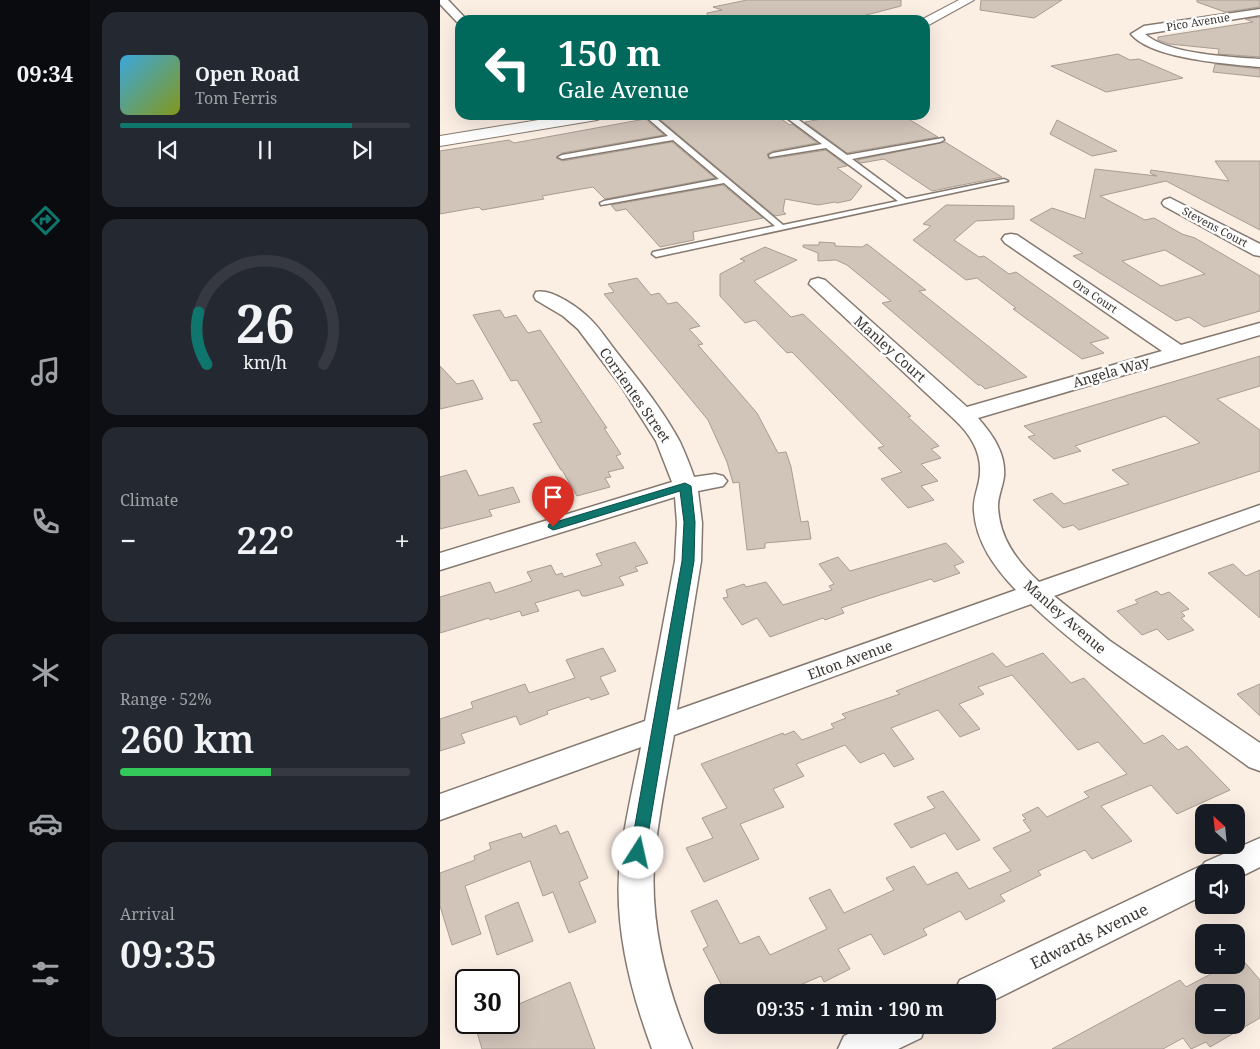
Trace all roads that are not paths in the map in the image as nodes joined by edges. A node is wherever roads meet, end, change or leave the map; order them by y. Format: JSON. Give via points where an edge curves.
{"nodes":[{"id":1,"x":442,"y":0,"type":"edge"},
{"id":2,"x":968,"y":0,"type":"edge"},
{"id":3,"x":1260,"y":12,"type":"edge"},
{"id":4,"x":456,"y":15,"type":"edge"},
{"id":5,"x":930,"y":20,"type":"edge"},
{"id":6,"x":1260,"y":63,"type":"edge"},
{"id":7,"x":567,"y":120,"type":"edge"},
{"id":8,"x":654,"y":120,"type":"edge"},
{"id":9,"x":796,"y":120,"type":"edge"},
{"id":10,"x":675,"y":137,"type":"junction"},
{"id":11,"x":940,"y":140,"type":"dead end"},
{"id":12,"x":440,"y":141,"type":"edge"},
{"id":13,"x":828,"y":145,"type":"junction"},
{"id":14,"x":773,"y":155,"type":"dead end"},
{"id":15,"x":562,"y":156,"type":"dead end"},
{"id":16,"x":845,"y":158,"type":"junction"},
{"id":17,"x":726,"y":180,"type":"junction"},
{"id":18,"x":1004,"y":181,"type":"dead end"},
{"id":19,"x":904,"y":202,"type":"junction"},
{"id":20,"x":604,"y":203,"type":"dead end"},
{"id":21,"x":1170,"y":203,"type":"dead end"},
{"id":22,"x":781,"y":227,"type":"junction"},
{"id":23,"x":1011,"y":240,"type":"dead end"},
{"id":24,"x":1260,"y":252,"type":"edge"},
{"id":25,"x":656,"y":254,"type":"dead end"},
{"id":26,"x":818,"y":284,"type":"dead end"},
{"id":27,"x":543,"y":296,"type":"dead end"},
{"id":28,"x":1260,"y":329,"type":"edge"},
{"id":29,"x":1179,"y":353,"type":"junction"},
{"id":30,"x":963,"y":415,"type":"junction"},
{"id":31,"x":715,"y":480,"type":"dead end"},
{"id":32,"x":685,"y":486,"type":"junction"},
{"id":33,"x":1260,"y":512,"type":"edge"},
{"id":34,"x":440,"y":562,"type":"edge"},
{"id":35,"x":1035,"y":593,"type":"junction"},
{"id":36,"x":659,"y":728,"type":"junction"},
{"id":37,"x":1260,"y":759,"type":"edge"},
{"id":38,"x":440,"y":807,"type":"edge"},
{"id":39,"x":1260,"y":852,"type":"edge"},
{"id":40,"x":1235,"y":864,"type":"edge"},
{"id":41,"x":1195,"y":883,"type":"edge"},
{"id":42,"x":989,"y":984,"type":"edge"},
{"id":43,"x":889,"y":1034,"type":"edge"},
{"id":44,"x":672,"y":1049,"type":"edge"},
{"id":45,"x":858,"y":1049,"type":"edge"}],
"edges":[{"from":1,"to":4,"type":"street"},
{"from":2,"to":5,"type":"street"},
{"from":3,"to":6,"type":"street","name":"Pico Avenue","via":[[1144,30],[1137,34],[1148,42],[1198,56]]},
{"from":7,"to":12,"type":"street"},
{"from":8,"to":10,"type":"lane"},
{"from":9,"to":13,"type":"lane"},
{"from":10,"to":15,"type":"lane"},
{"from":10,"to":17,"type":"lane"},
{"from":11,"to":16,"type":"lane"},
{"from":13,"to":14,"type":"lane"},
{"from":13,"to":16,"type":"lane"},
{"from":16,"to":19,"type":"lane"},
{"from":17,"to":20,"type":"lane"},
{"from":17,"to":22,"type":"lane"},
{"from":18,"to":19,"type":"lane"},
{"from":19,"to":22,"type":"lane"},
{"from":21,"to":24,"type":"street","name":"Stevens Court"},
{"from":22,"to":25,"type":"lane"},
{"from":23,"to":29,"type":"street","name":"Ora Court"},
{"from":26,"to":30,"type":"street","name":"Manley Court"},
{"from":27,"to":32,"type":"street","name":"Corrientes Street","via":[[586,325],[667,438]]},
{"from":28,"to":29,"type":"street","name":"Angela Way"},
{"from":29,"to":30,"type":"street","name":"Angela Way"},
{"from":30,"to":35,"type":"street","name":"Manley Avenue","via":[[983,438],[989,453],[992,473],[986,502],[987,521],[994,542],[1007,563]]},
{"from":31,"to":32,"type":"street"},
{"from":32,"to":34,"type":"street"},
{"from":32,"to":36,"type":"street","name":"Corrientes Street","via":[[690,522],[688,561]]},
{"from":33,"to":35,"type":"street","name":"Elton Avenue"},
{"from":35,"to":36,"type":"street","name":"Elton Avenue"},
{"from":35,"to":37,"type":"street","name":"Manley Avenue","via":[[1113,659]]},
{"from":36,"to":38,"type":"street","name":"Elton Avenue"},
{"from":36,"to":44,"type":"street","name":"Corrientes Street","via":[[638,853],[637,907],[643,956],[659,1016]]},
{"from":39,"to":40,"type":"street"},
{"from":41,"to":42,"type":"street","name":"Edwards Avenue"},
{"from":43,"to":45,"type":"street"}]}
